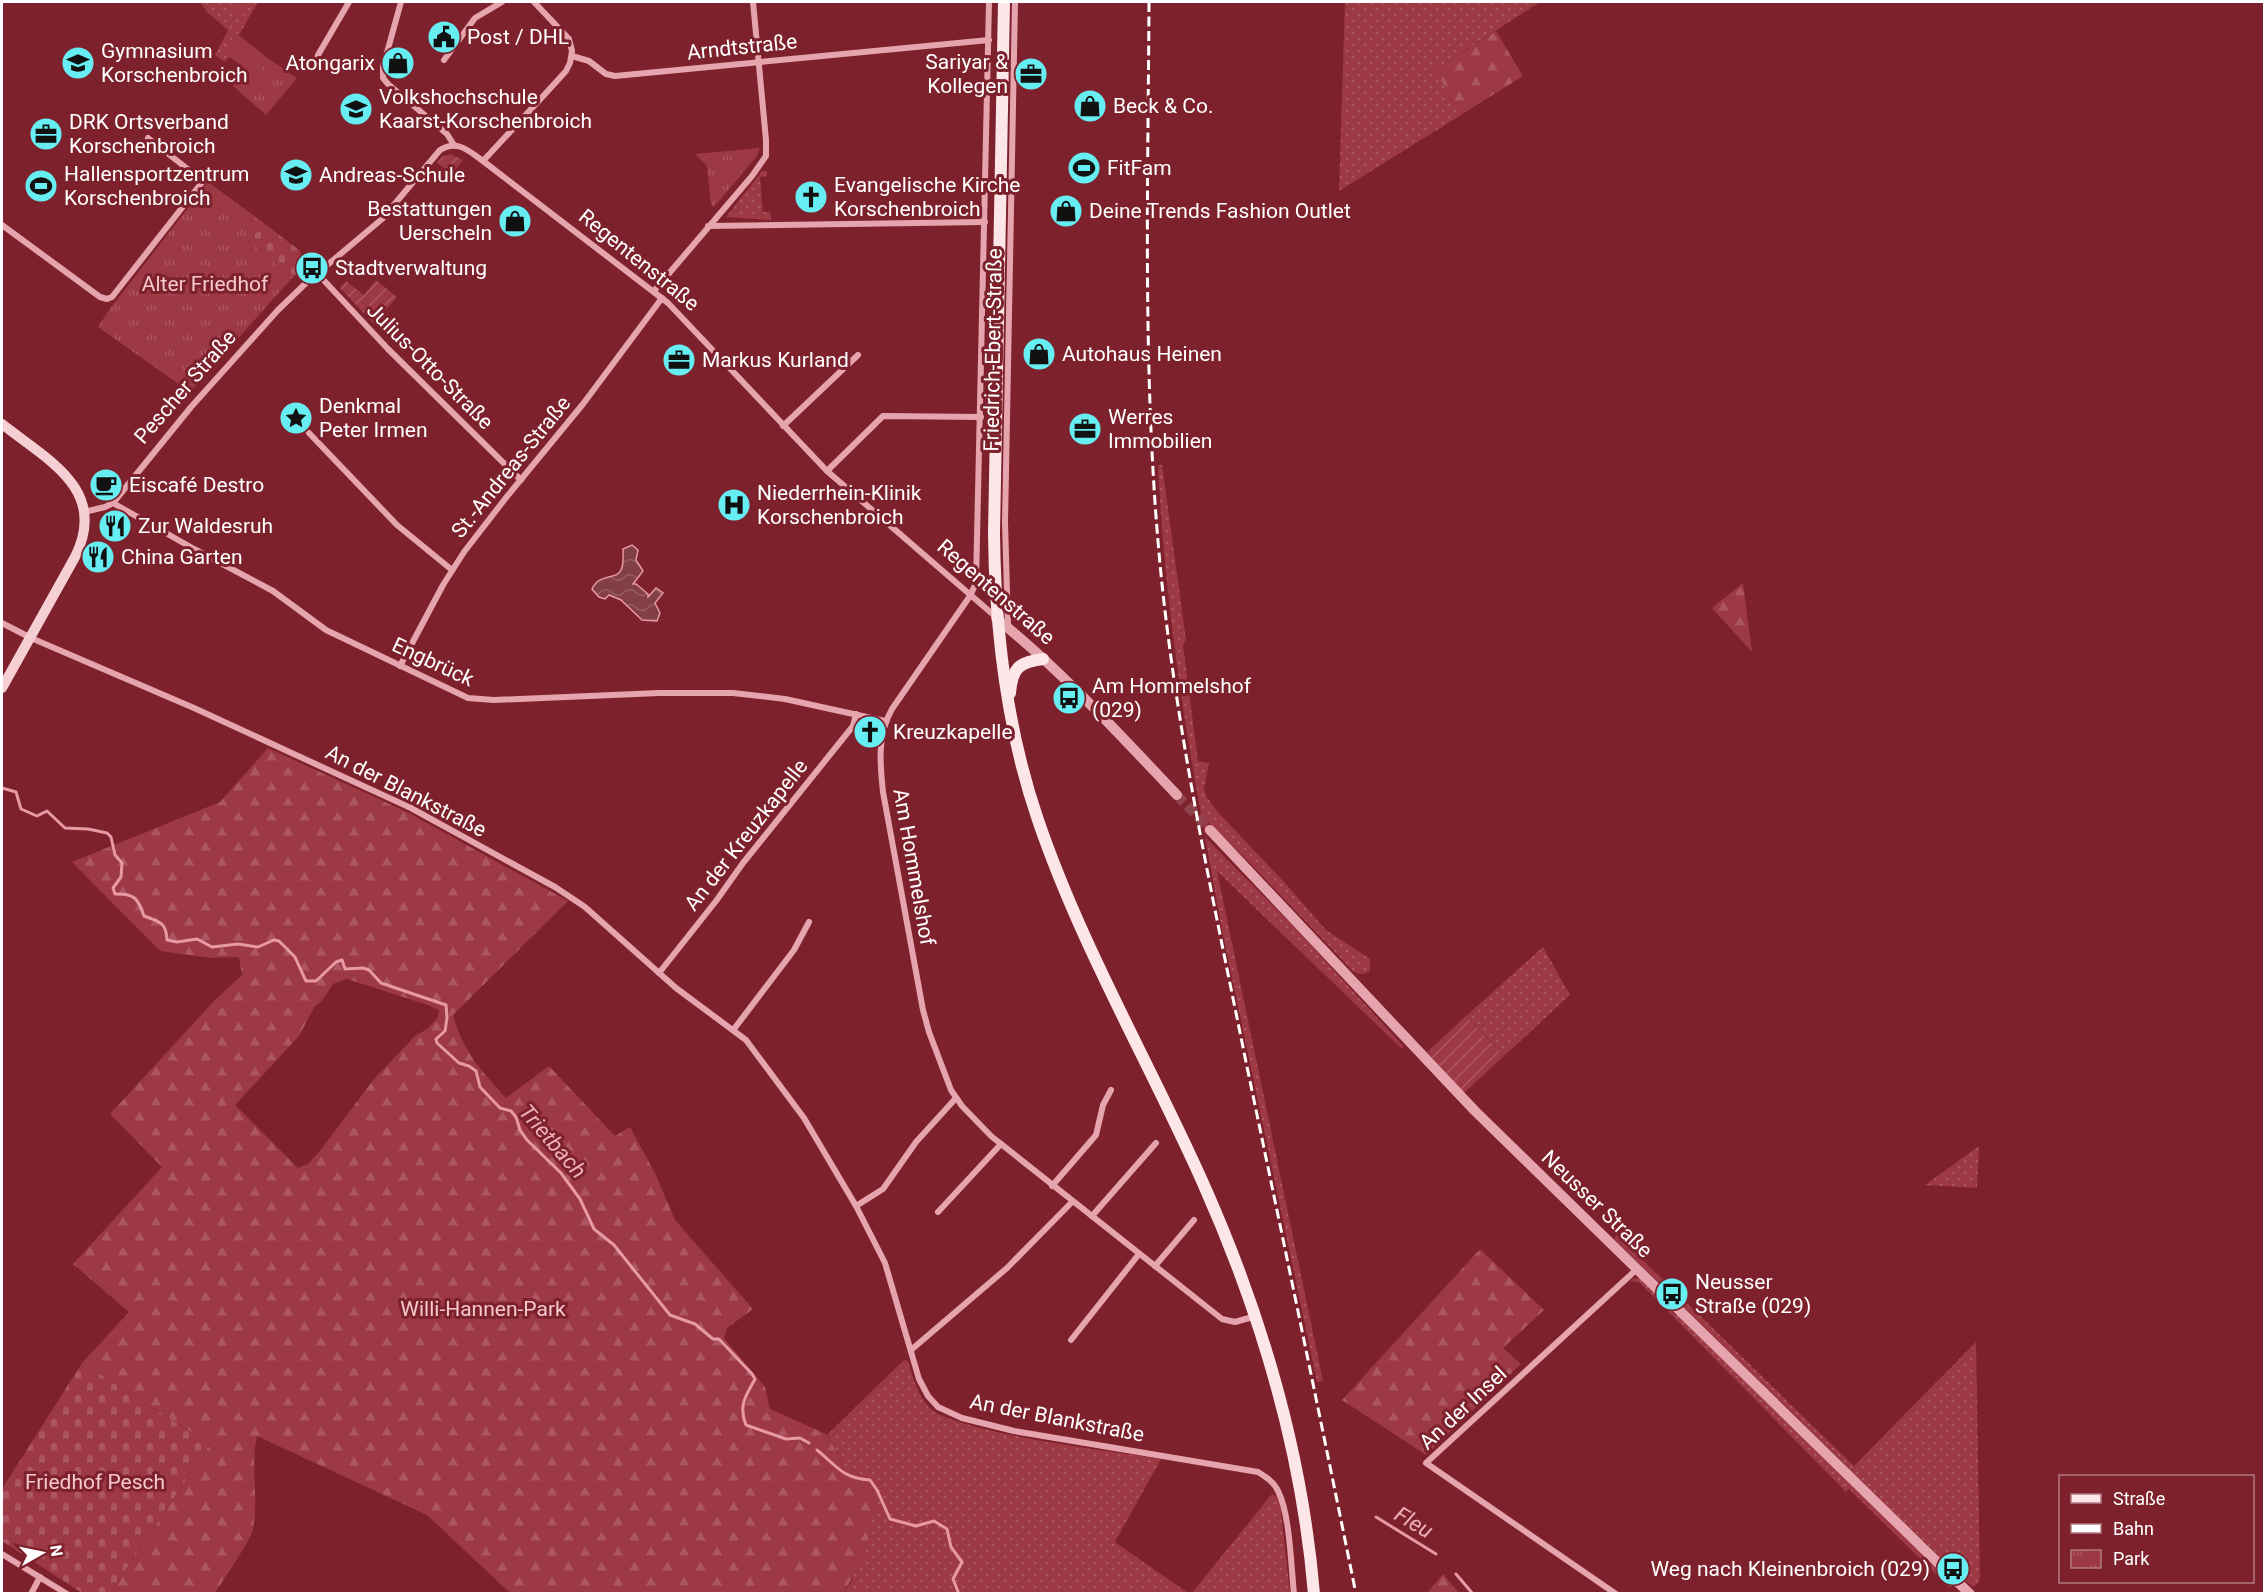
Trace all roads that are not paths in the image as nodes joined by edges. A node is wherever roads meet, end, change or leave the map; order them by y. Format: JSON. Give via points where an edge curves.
{"nodes":[{"id":1,"x":349,"y":2,"type":"edge"},
{"id":2,"x":401,"y":2,"type":"edge"},
{"id":3,"x":502,"y":2,"type":"edge"},
{"id":4,"x":534,"y":2,"type":"edge"},
{"id":5,"x":753,"y":2,"type":"edge"},
{"id":6,"x":989,"y":2,"type":"edge"},
{"id":7,"x":1004,"y":2,"type":"edge"},
{"id":8,"x":1015,"y":2,"type":"edge"},
{"id":9,"x":989,"y":40,"type":"junction"},
{"id":10,"x":572,"y":56,"type":"junction"},
{"id":11,"x":444,"y":60,"type":"dead end"},
{"id":12,"x":759,"y":62,"type":"junction"},
{"id":13,"x":315,"y":68,"type":"dead end"},
{"id":14,"x":148,"y":138,"type":"dead end"},
{"id":15,"x":454,"y":145,"type":"junction"},
{"id":16,"x":483,"y":161,"type":"junction"},
{"id":17,"x":985,"y":222,"type":"junction"},
{"id":18,"x":2,"y":225,"type":"edge"},
{"id":19,"x":708,"y":226,"type":"junction"},
{"id":20,"x":317,"y":273,"type":"junction"},
{"id":21,"x":654,"y":291,"type":"junction"},
{"id":22,"x":662,"y":298,"type":"junction"},
{"id":23,"x":858,"y":355,"type":"dead end"},
{"id":24,"x":981,"y":417,"type":"junction"},
{"id":25,"x":2,"y":424,"type":"edge"},
{"id":26,"x":783,"y":426,"type":"junction"},
{"id":27,"x":309,"y":433,"type":"dead end"},
{"id":28,"x":827,"y":471,"type":"junction"},
{"id":29,"x":520,"y":480,"type":"junction"},
{"id":30,"x":113,"y":503,"type":"junction"},
{"id":31,"x":84,"y":512,"type":"junction"},
{"id":32,"x":452,"y":570,"type":"junction"},
{"id":33,"x":970,"y":596,"type":"junction"},
{"id":34,"x":996,"y":618,"type":"junction"},
{"id":35,"x":2,"y":623,"type":"edge"},
{"id":36,"x":1008,"y":627,"type":"junction"},
{"id":37,"x":31,"y":638,"type":"junction"},
{"id":38,"x":1043,"y":659,"type":"junction"},
{"id":39,"x":400,"y":666,"type":"junction"},
{"id":40,"x":2,"y":688,"type":"edge"},
{"id":41,"x":1009,"y":706,"type":"junction"},
{"id":42,"x":856,"y":714,"type":"junction"},
{"id":43,"x":885,"y":721,"type":"junction"},
{"id":44,"x":1177,"y":795,"type":"tunnel mouth"},
{"id":45,"x":1210,"y":830,"type":"tunnel mouth"},
{"id":46,"x":809,"y":922,"type":"dead end"},
{"id":47,"x":659,"y":973,"type":"junction"},
{"id":48,"x":734,"y":1029,"type":"junction"},
{"id":49,"x":1111,"y":1090,"type":"dead end"},
{"id":50,"x":956,"y":1098,"type":"junction"},
{"id":51,"x":1156,"y":1143,"type":"dead end"},
{"id":52,"x":1001,"y":1144,"type":"junction"},
{"id":53,"x":1053,"y":1186,"type":"junction"},
{"id":54,"x":1072,"y":1202,"type":"junction"},
{"id":55,"x":856,"y":1206,"type":"junction"},
{"id":56,"x":938,"y":1212,"type":"dead end"},
{"id":57,"x":1092,"y":1216,"type":"junction"},
{"id":58,"x":1194,"y":1220,"type":"dead end"},
{"id":59,"x":1139,"y":1254,"type":"junction"},
{"id":60,"x":1155,"y":1266,"type":"junction"},
{"id":61,"x":1637,"y":1269,"type":"junction"},
{"id":62,"x":1256,"y":1316,"type":"junction"},
{"id":63,"x":1071,"y":1340,"type":"dead end"},
{"id":64,"x":911,"y":1350,"type":"junction"},
{"id":65,"x":2,"y":1554,"type":"edge"},
{"id":66,"x":40,"y":1577,"type":"junction"},
{"id":67,"x":31,"y":1593,"type":"edge"},
{"id":68,"x":67,"y":1593,"type":"edge"},
{"id":69,"x":1294,"y":1593,"type":"edge"},
{"id":70,"x":1314,"y":1593,"type":"edge"},
{"id":71,"x":1616,"y":1593,"type":"edge"},
{"id":72,"x":1970,"y":1593,"type":"edge"}],
"edges":[{"from":1,"to":13,"type":"street"},
{"from":2,"to":15,"type":"street","name":"Regentenstraße","via":[[383,78],[447,134]]},
{"from":3,"to":11,"type":"street","via":[[476,18]]},
{"from":4,"to":10,"type":"street","via":[[567,37]]},
{"from":5,"to":12,"type":"street"},
{"from":6,"to":9,"type":"street","name":"Friedrich-Ebert-Straße"},
{"from":7,"to":34,"type":"main road","via":[[994,518]]},
{"from":8,"to":36,"type":"street","name":"Friedrich-Ebert-Straße","via":[[1005,522]]},
{"from":9,"to":12,"type":"street","name":"Arndtstraße"},
{"from":9,"to":17,"type":"street","name":"Friedrich-Ebert-Straße"},
{"from":10,"to":12,"type":"street","name":"Arndtstraße","via":[[613,76]]},
{"from":10,"to":16,"type":"street","via":[[566,70]]},
{"from":12,"to":19,"type":"street","via":[[766,156]]},
{"from":14,"to":18,"type":"street","via":[[203,181],[116,294],[108,299],[98,296]]},
{"from":15,"to":16,"type":"street","name":"Regentenstraße"},
{"from":15,"to":20,"type":"street","name":"Pescher Straße","via":[[438,152],[382,219]]},
{"from":16,"to":21,"type":"street","name":"Regentenstraße"},
{"from":17,"to":19,"type":"street"},
{"from":17,"to":24,"type":"street","name":"Friedrich-Ebert-Straße"},
{"from":19,"to":21,"type":"street"},
{"from":20,"to":29,"type":"street","name":"Julius-Otto-Straße"},
{"from":20,"to":30,"type":"street","name":"Pescher Straße","via":[[214,380]]},
{"from":21,"to":22,"type":"street","name":"Regentenstraße"},
{"from":22,"to":26,"type":"street","name":"Regentenstraße"},
{"from":22,"to":29,"type":"street","name":"St.-Andreas-Straße"},
{"from":23,"to":26,"type":"street"},
{"from":24,"to":28,"type":"street","via":[[884,416]]},
{"from":24,"to":33,"type":"street","name":"Friedrich-Ebert-Straße","via":[[976,581]]},
{"from":25,"to":31,"type":"main road","via":[[69,477]]},
{"from":26,"to":28,"type":"street","name":"Regentenstraße"},
{"from":27,"to":32,"type":"street","via":[[397,525]]},
{"from":28,"to":33,"type":"street","name":"Regentenstraße"},
{"from":29,"to":32,"type":"street","name":"St.-Andreas-Straße"},
{"from":30,"to":31,"type":"street"},
{"from":30,"to":39,"type":"street","name":"Engbrück","via":[[273,591],[326,630]]},
{"from":31,"to":37,"type":"main road","via":[[84,532],[77,552]]},
{"from":32,"to":39,"type":"street","name":"St.-Andreas-Straße"},
{"from":33,"to":34,"type":"street","name":"Regentenstraße"},
{"from":33,"to":43,"type":"street","name":"Am Hommelshof"},
{"from":34,"to":36,"type":"street","name":"Regentenstraße"},
{"from":34,"to":41,"type":"main road"},
{"from":35,"to":37,"type":"street","name":"An der Blankstraße"},
{"from":36,"to":38,"type":"street","name":"Regentenstraße"},
{"from":37,"to":40,"type":"main road"},
{"from":37,"to":47,"type":"street","name":"An der Blankstraße","via":[[194,708],[429,818],[571,897]]},
{"from":38,"to":41,"type":"main road","via":[[1028,661],[1016,669]]},
{"from":38,"to":44,"type":"street","name":"Regentenstraße"},
{"from":39,"to":42,"type":"street","name":"Engbrück","via":[[455,693],[480,700],[733,693]]},
{"from":41,"to":62,"type":"main road","via":[[1035,811],[1062,882],[1204,1184]]},
{"from":42,"to":43,"type":"street","name":"Engbrück"},
{"from":42,"to":47,"type":"street","name":"An der Kreuzkapelle","via":[[853,726]]},
{"from":43,"to":50,"type":"street","name":"Am Hommelshof","via":[[881,773],[898,877],[926,1022]]},
{"from":45,"to":61,"type":"street","name":"Neusser Straße","via":[[1452,1087]]},
{"from":46,"to":48,"type":"street","via":[[794,950]]},
{"from":47,"to":48,"type":"street","name":"An der Blankstraße"},
{"from":48,"to":55,"type":"street","name":"An der Blankstraße","via":[[752,1045],[794,1103]]},
{"from":49,"to":53,"type":"street","via":[[1096,1135]]},
{"from":50,"to":52,"type":"street","name":"Am Hommelshof"},
{"from":50,"to":55,"type":"street","via":[[916,1142],[885,1187]]},
{"from":51,"to":57,"type":"street"},
{"from":52,"to":53,"type":"street","name":"Am Hommelshof"},
{"from":52,"to":56,"type":"street"},
{"from":53,"to":54,"type":"street","name":"Am Hommelshof"},
{"from":54,"to":57,"type":"street","name":"Am Hommelshof"},
{"from":54,"to":64,"type":"street","via":[[1012,1263]]},
{"from":55,"to":64,"type":"street","name":"An der Blankstraße","via":[[885,1263]]},
{"from":57,"to":59,"type":"street","name":"Am Hommelshof"},
{"from":58,"to":60,"type":"street"},
{"from":59,"to":60,"type":"street","name":"Am Hommelshof"},
{"from":59,"to":63,"type":"street"},
{"from":60,"to":62,"type":"street","name":"Am Hommelshof","via":[[1224,1320],[1235,1322]]},
{"from":61,"to":71,"type":"street","name":"An der Insel","via":[[1426,1462]]},
{"from":61,"to":72,"type":"street","name":"Neusser Straße"},
{"from":62,"to":70,"type":"main road","via":[[1292,1449]]},
{"from":64,"to":69,"type":"street","name":"An der Blankstraße","via":[[928,1396],[951,1414],[1014,1431],[1246,1469],[1268,1478],[1282,1503]]},
{"from":65,"to":66,"type":"street"},
{"from":66,"to":67,"type":"street"},
{"from":66,"to":68,"type":"street"}]}
